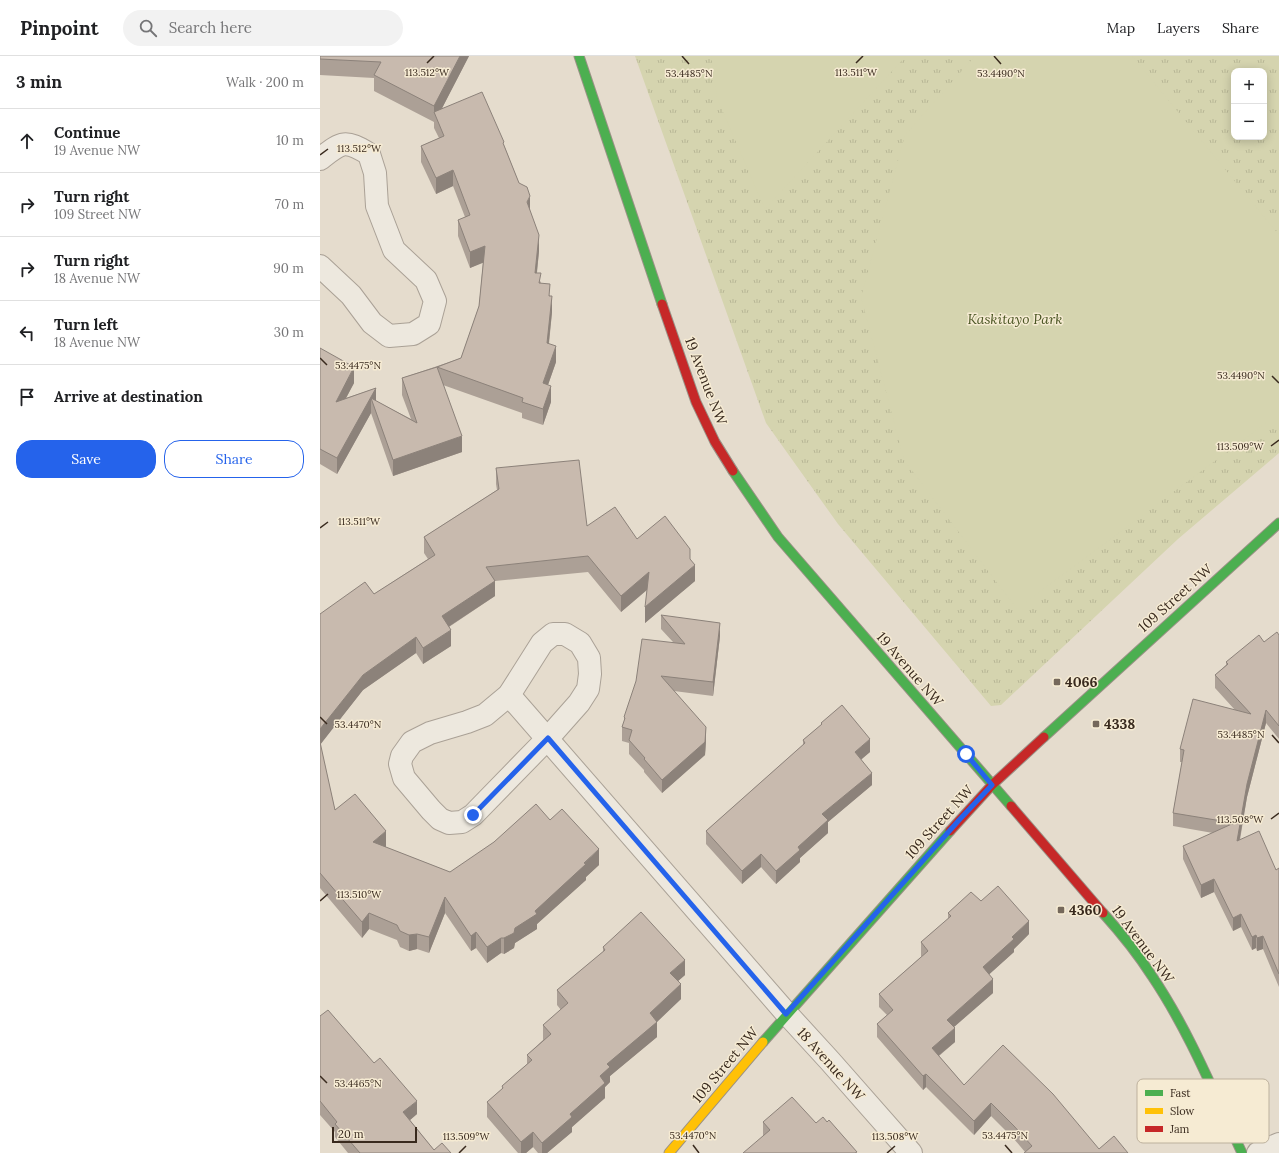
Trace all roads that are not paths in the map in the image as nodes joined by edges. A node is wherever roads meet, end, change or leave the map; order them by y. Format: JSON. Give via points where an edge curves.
{"nodes":[{"id":1,"x":579,"y":56,"type":"edge"},
{"id":2,"x":320,"y":159,"type":"edge"},
{"id":3,"x":320,"y":266,"type":"edge"},
{"id":4,"x":1279,"y":523,"type":"edge"},
{"id":5,"x":509,"y":695,"type":"junction"},
{"id":6,"x":548,"y":738,"type":"junction"},
{"id":7,"x":992,"y":785,"type":"junction"},
{"id":8,"x":786,"y":1014,"type":"junction"},
{"id":9,"x":1207,"y":1079,"type":"edge"},
{"id":10,"x":1237,"y":1143,"type":"edge"},
{"id":11,"x":1279,"y":1144,"type":"edge"},
{"id":12,"x":669,"y":1153,"type":"edge"},
{"id":13,"x":911,"y":1153,"type":"edge"},
{"id":14,"x":1242,"y":1153,"type":"edge"},
{"id":15,"x":1258,"y":1153,"type":"edge"}],
"edges":[{"from":1,"to":7,"type":"street","name":"19 Avenue NW","via":[[682,364],[715,442],[778,537]]},
{"from":2,"to":3,"type":"street","via":[[339,144],[354,145],[369,154],[375,173],[377,206],[394,250],[426,280],[435,301],[429,324],[413,334],[389,336],[372,323],[351,295]]},
{"from":4,"to":7,"type":"street","name":"109 Street NW"},
{"from":5,"to":6,"type":"street","name":"18 Avenue NW"},
{"from":5,"to":6,"type":"street","via":[[542,643],[553,634],[566,634],[580,643],[589,658],[588,689]]},
{"from":5,"to":6,"type":"street","via":[[485,715],[430,733],[412,742],[402,756],[400,764],[404,778],[431,810],[440,819],[449,823],[462,822],[473,815]]},
{"from":6,"to":8,"type":"street","name":"18 Avenue NW"},
{"from":7,"to":8,"type":"street","name":"109 Street NW"},
{"from":7,"to":9,"type":"street","name":"19 Avenue NW","via":[[1119,931],[1157,983]]},
{"from":8,"to":12,"type":"street","name":"109 Street NW"},
{"from":8,"to":13,"type":"street","name":"18 Avenue NW"},
{"from":10,"to":14,"type":"street","name":"19 Avenue NW"},
{"from":11,"to":15,"type":"street"}]}
